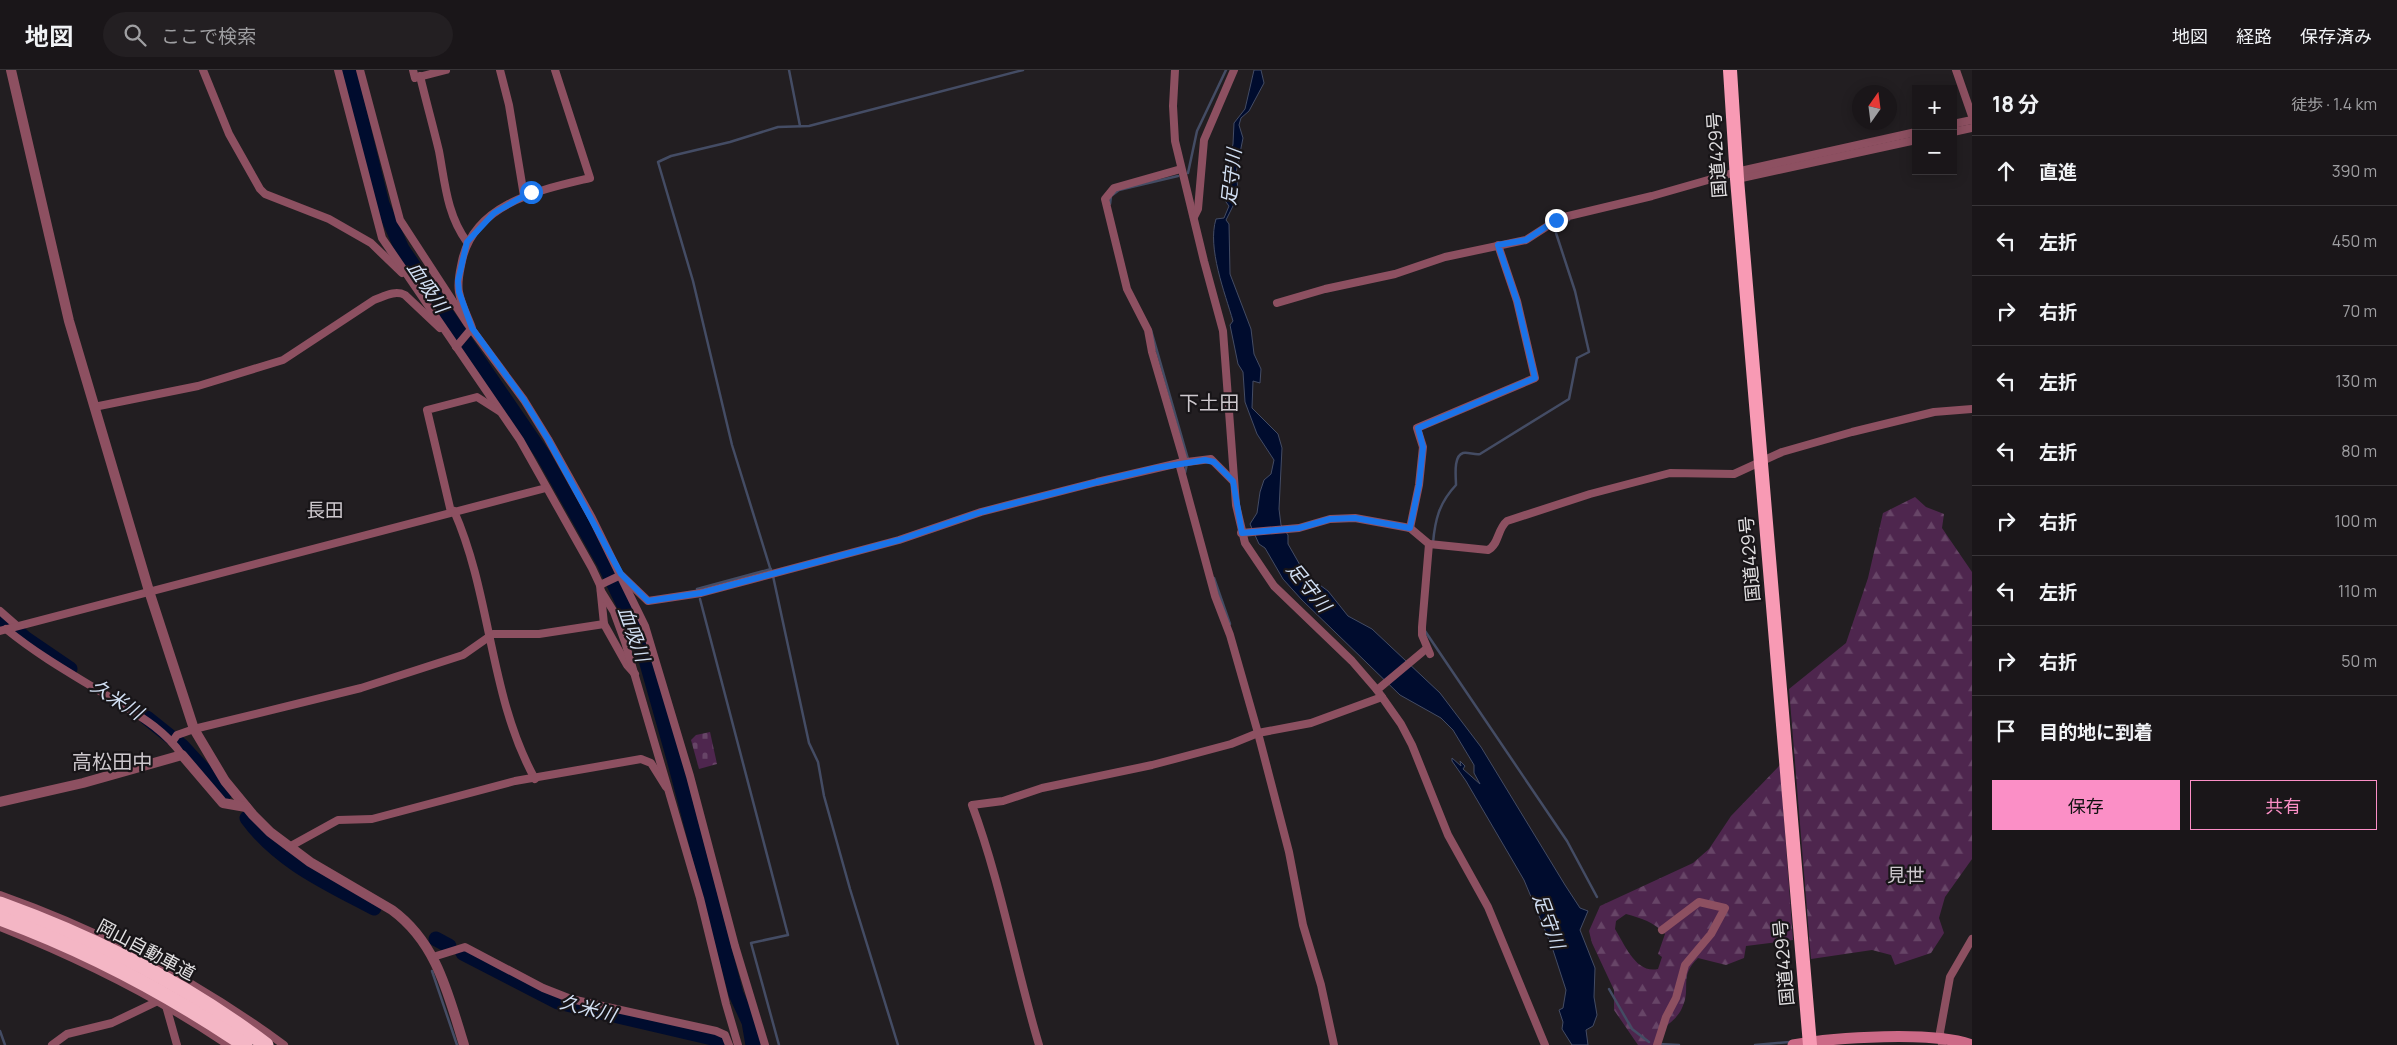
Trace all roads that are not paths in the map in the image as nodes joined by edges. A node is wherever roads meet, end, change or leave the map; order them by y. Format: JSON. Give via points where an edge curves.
{"nodes":[{"id":1,"x":11,"y":70,"type":"edge"},
{"id":2,"x":203,"y":70,"type":"edge"},
{"id":3,"x":338,"y":70,"type":"edge"},
{"id":4,"x":360,"y":70,"type":"edge"},
{"id":5,"x":412,"y":70,"type":"edge"},
{"id":6,"x":446,"y":70,"type":"edge"},
{"id":7,"x":500,"y":70,"type":"edge"},
{"id":8,"x":555,"y":70,"type":"edge"},
{"id":9,"x":1175,"y":70,"type":"edge"},
{"id":10,"x":1234,"y":70,"type":"edge"},
{"id":11,"x":1730,"y":70,"type":"edge"},
{"id":12,"x":1956,"y":70,"type":"edge"},
{"id":13,"x":420,"y":76,"type":"junction"},
{"id":14,"x":1972,"y":118,"type":"edge"},
{"id":15,"x":1957,"y":123,"type":"edge"},
{"id":16,"x":1972,"y":128,"type":"edge"},
{"id":17,"x":1957,"y":131,"type":"edge"},
{"id":18,"x":1912,"y":133,"type":"edge"},
{"id":19,"x":1912,"y":141,"type":"edge"},
{"id":20,"x":1180,"y":169,"type":"junction"},
{"id":21,"x":1736,"y":175,"type":"junction"},
{"id":22,"x":524,"y":196,"type":"junction"},
{"id":23,"x":1194,"y":217,"type":"junction"},
{"id":24,"x":467,"y":242,"type":"junction"},
{"id":25,"x":1498,"y":245,"type":"junction"},
{"id":26,"x":409,"y":279,"type":"junction"},
{"id":27,"x":1277,"y":303,"type":"dead end"},
{"id":28,"x":471,"y":329,"type":"junction"},
{"id":29,"x":444,"y":330,"type":"junction"},
{"id":30,"x":458,"y":345,"type":"junction"},
{"id":31,"x":94,"y":407,"type":"junction"},
{"id":32,"x":1972,"y":409,"type":"edge"},
{"id":33,"x":503,"y":415,"type":"junction"},
{"id":34,"x":1760,"y":461,"type":"junction"},
{"id":35,"x":1184,"y":463,"type":"junction"},
{"id":36,"x":1233,"y":481,"type":"junction"},
{"id":37,"x":546,"y":488,"type":"junction"},
{"id":38,"x":452,"y":511,"type":"junction"},
{"id":39,"x":1410,"y":528,"type":"junction"},
{"id":40,"x":1244,"y":533,"type":"junction"},
{"id":41,"x":1431,"y":544,"type":"junction"},
{"id":42,"x":619,"y":576,"type":"junction"},
{"id":43,"x":601,"y":586,"type":"junction"},
{"id":44,"x":149,"y":591,"type":"junction"},
{"id":45,"x":0,"y":611,"type":"edge"},
{"id":46,"x":604,"y":624,"type":"junction"},
{"id":47,"x":9,"y":628,"type":"edge"},
{"id":48,"x":489,"y":636,"type":"junction"},
{"id":49,"x":635,"y":674,"type":"junction"},
{"id":50,"x":1379,"y":688,"type":"junction"},
{"id":51,"x":1382,"y":697,"type":"junction"},
{"id":52,"x":194,"y":729,"type":"junction"},
{"id":53,"x":1260,"y":733,"type":"junction"},
{"id":54,"x":174,"y":739,"type":"junction"},
{"id":55,"x":182,"y":755,"type":"junction"},
{"id":56,"x":535,"y":778,"type":"junction"},
{"id":57,"x":672,"y":797,"type":"junction"},
{"id":58,"x":0,"y":802,"type":"edge"},
{"id":59,"x":246,"y":807,"type":"junction"},
{"id":60,"x":289,"y":847,"type":"junction"},
{"id":61,"x":0,"y":895,"type":"edge"},
{"id":62,"x":0,"y":904,"type":"edge"},
{"id":63,"x":0,"y":918,"type":"edge"},
{"id":64,"x":0,"y":927,"type":"edge"},
{"id":65,"x":1662,"y":930,"type":"dead end"},
{"id":66,"x":1972,"y":939,"type":"edge"},
{"id":67,"x":433,"y":957,"type":"junction"},
{"id":68,"x":162,"y":1003,"type":"junction"},
{"id":69,"x":1942,"y":1042,"type":"edge"},
{"id":70,"x":1810,"y":1044,"type":"edge"},
{"id":71,"x":52,"y":1045,"type":"edge"},
{"id":72,"x":177,"y":1045,"type":"edge"},
{"id":73,"x":228,"y":1045,"type":"edge"},
{"id":74,"x":245,"y":1045,"type":"edge"},
{"id":75,"x":266,"y":1045,"type":"edge"},
{"id":76,"x":284,"y":1045,"type":"edge"},
{"id":77,"x":464,"y":1045,"type":"edge"},
{"id":78,"x":729,"y":1045,"type":"edge"},
{"id":79,"x":738,"y":1045,"type":"edge"},
{"id":80,"x":765,"y":1045,"type":"edge"},
{"id":81,"x":1039,"y":1045,"type":"edge"},
{"id":82,"x":1334,"y":1045,"type":"edge"},
{"id":83,"x":1546,"y":1045,"type":"edge"},
{"id":84,"x":1656,"y":1045,"type":"edge"},
{"id":85,"x":1793,"y":1045,"type":"edge"},
{"id":86,"x":1972,"y":1045,"type":"edge"}],
"edges":[{"from":1,"to":31,"type":"street","via":[[69,321]]},
{"from":2,"to":26,"type":"street","via":[[229,134],[260,189],[265,194],[319,213],[371,244]]},
{"from":3,"to":26,"type":"street","via":[[379,229]]},
{"from":4,"to":28,"type":"street","via":[[400,220]]},
{"from":5,"to":13,"type":"street","via":[[415,78]]},
{"from":6,"to":13,"type":"street"},
{"from":7,"to":22,"type":"street"},
{"from":8,"to":22,"type":"street","via":[[590,178]]},
{"from":9,"to":20,"type":"street","via":[[1173,106]]},
{"from":10,"to":23,"type":"street","via":[[1204,140],[1198,209]]},
{"from":11,"to":21,"type":"highway","name":"国道429号"},
{"from":12,"to":14,"type":"street"},
{"from":13,"to":24,"type":"street","via":[[451,213]]},
{"from":14,"to":15,"type":"street"},
{"from":16,"to":17,"type":"street"},
{"from":18,"to":21,"type":"street"},
{"from":19,"to":21,"type":"street"},
{"from":20,"to":23,"type":"street"},
{"from":20,"to":35,"type":"street","via":[[1114,188],[1105,199],[1127,289],[1148,330]]},
{"from":21,"to":25,"type":"street","via":[[1560,218],[1534,236]]},
{"from":21,"to":34,"type":"highway","name":"国道429号"},
{"from":22,"to":24,"type":"street","via":[[494,213]]},
{"from":23,"to":36,"type":"street","via":[[1223,331]]},
{"from":24,"to":28,"type":"street","via":[[458,281]]},
{"from":25,"to":27,"type":"street"},
{"from":25,"to":39,"type":"street","via":[[1517,301],[1535,378],[1418,428],[1423,447]]},
{"from":26,"to":29,"type":"street"},
{"from":28,"to":30,"type":"street"},
{"from":28,"to":42,"type":"street","via":[[524,400],[548,439]]},
{"from":29,"to":30,"type":"street"},
{"from":29,"to":31,"type":"street","via":[[399,292],[374,300],[283,360],[198,386]]},
{"from":30,"to":33,"type":"street"},
{"from":31,"to":44,"type":"street"},
{"from":32,"to":34,"type":"street","via":[[1934,412],[1896,421]]},
{"from":33,"to":37,"type":"street"},
{"from":33,"to":38,"type":"street","via":[[477,397],[427,410]]},
{"from":34,"to":41,"type":"street","via":[[1728,474],[1670,473],[1507,521],[1488,550]]},
{"from":34,"to":70,"type":"highway","name":"国道429号"},
{"from":35,"to":36,"type":"street","via":[[1211,459]]},
{"from":35,"to":42,"type":"street","via":[[981,512],[899,540],[701,593],[648,601]]},
{"from":35,"to":53,"type":"street","via":[[1215,596]]},
{"from":36,"to":40,"type":"street"},
{"from":37,"to":38,"type":"street"},
{"from":37,"to":43,"type":"street"},
{"from":38,"to":44,"type":"street"},
{"from":38,"to":48,"type":"street","via":[[466,544]]},
{"from":39,"to":40,"type":"street","via":[[1355,518]]},
{"from":39,"to":41,"type":"street"},
{"from":40,"to":50,"type":"street","via":[[1251,555],[1274,586]]},
{"from":41,"to":50,"type":"street","via":[[1422,627],[1426,651]]},
{"from":42,"to":43,"type":"street"},
{"from":42,"to":80,"type":"street","via":[[645,626]]},
{"from":43,"to":46,"type":"street"},
{"from":43,"to":49,"type":"street","via":[[614,612]]},
{"from":44,"to":47,"type":"street"},
{"from":44,"to":52,"type":"street"},
{"from":45,"to":47,"type":"street"},
{"from":46,"to":48,"type":"street","via":[[539,634]]},
{"from":46,"to":49,"type":"street"},
{"from":47,"to":54,"type":"street","via":[[48,660]]},
{"from":48,"to":52,"type":"street","via":[[463,655],[361,688]]},
{"from":48,"to":56,"type":"street","via":[[508,718],[521,753]]},
{"from":49,"to":57,"type":"street"},
{"from":50,"to":51,"type":"street"},
{"from":51,"to":53,"type":"street","via":[[1311,723]]},
{"from":51,"to":83,"type":"street","via":[[1412,745],[1448,835],[1488,908]]},
{"from":52,"to":54,"type":"street"},
{"from":52,"to":59,"type":"street","via":[[225,781]]},
{"from":53,"to":81,"type":"street","via":[[1152,765],[1065,782],[1003,801],[972,805]]},
{"from":53,"to":82,"type":"street"},
{"from":54,"to":55,"type":"street"},
{"from":55,"to":58,"type":"street","via":[[83,784]]},
{"from":55,"to":59,"type":"street","via":[[223,803]]},
{"from":56,"to":57,"type":"street","via":[[641,759],[651,763]]},
{"from":56,"to":60,"type":"street","via":[[372,819],[338,820]]},
{"from":57,"to":79,"type":"street"},
{"from":59,"to":60,"type":"street"},
{"from":60,"to":67,"type":"street","via":[[404,919],[424,940]]},
{"from":61,"to":76,"type":"street","via":[[105,936],[180,976]]},
{"from":62,"to":75,"type":"highway","name":"岡山自動車道","via":[[94,942],[150,971],[210,1006]]},
{"from":63,"to":74,"type":"highway","name":"岡山自動車道","via":[[89,954],[145,982]]},
{"from":64,"to":68,"type":"street","via":[[106,973]]},
{"from":65,"to":84,"type":"street","via":[[1700,902],[1725,908],[1711,934],[1685,964],[1676,998]]},
{"from":66,"to":69,"type":"street","via":[[1950,977],[1940,1032]]},
{"from":67,"to":77,"type":"street"},
{"from":67,"to":78,"type":"street","via":[[465,947],[571,999],[716,1031],[725,1035]]},
{"from":68,"to":71,"type":"street","via":[[112,1023],[67,1034]]},
{"from":68,"to":72,"type":"street"},
{"from":68,"to":73,"type":"street"},
{"from":69,"to":70,"type":"main road","via":[[1878,1038]]},
{"from":69,"to":86,"type":"main road"},
{"from":70,"to":85,"type":"main road"}]}
